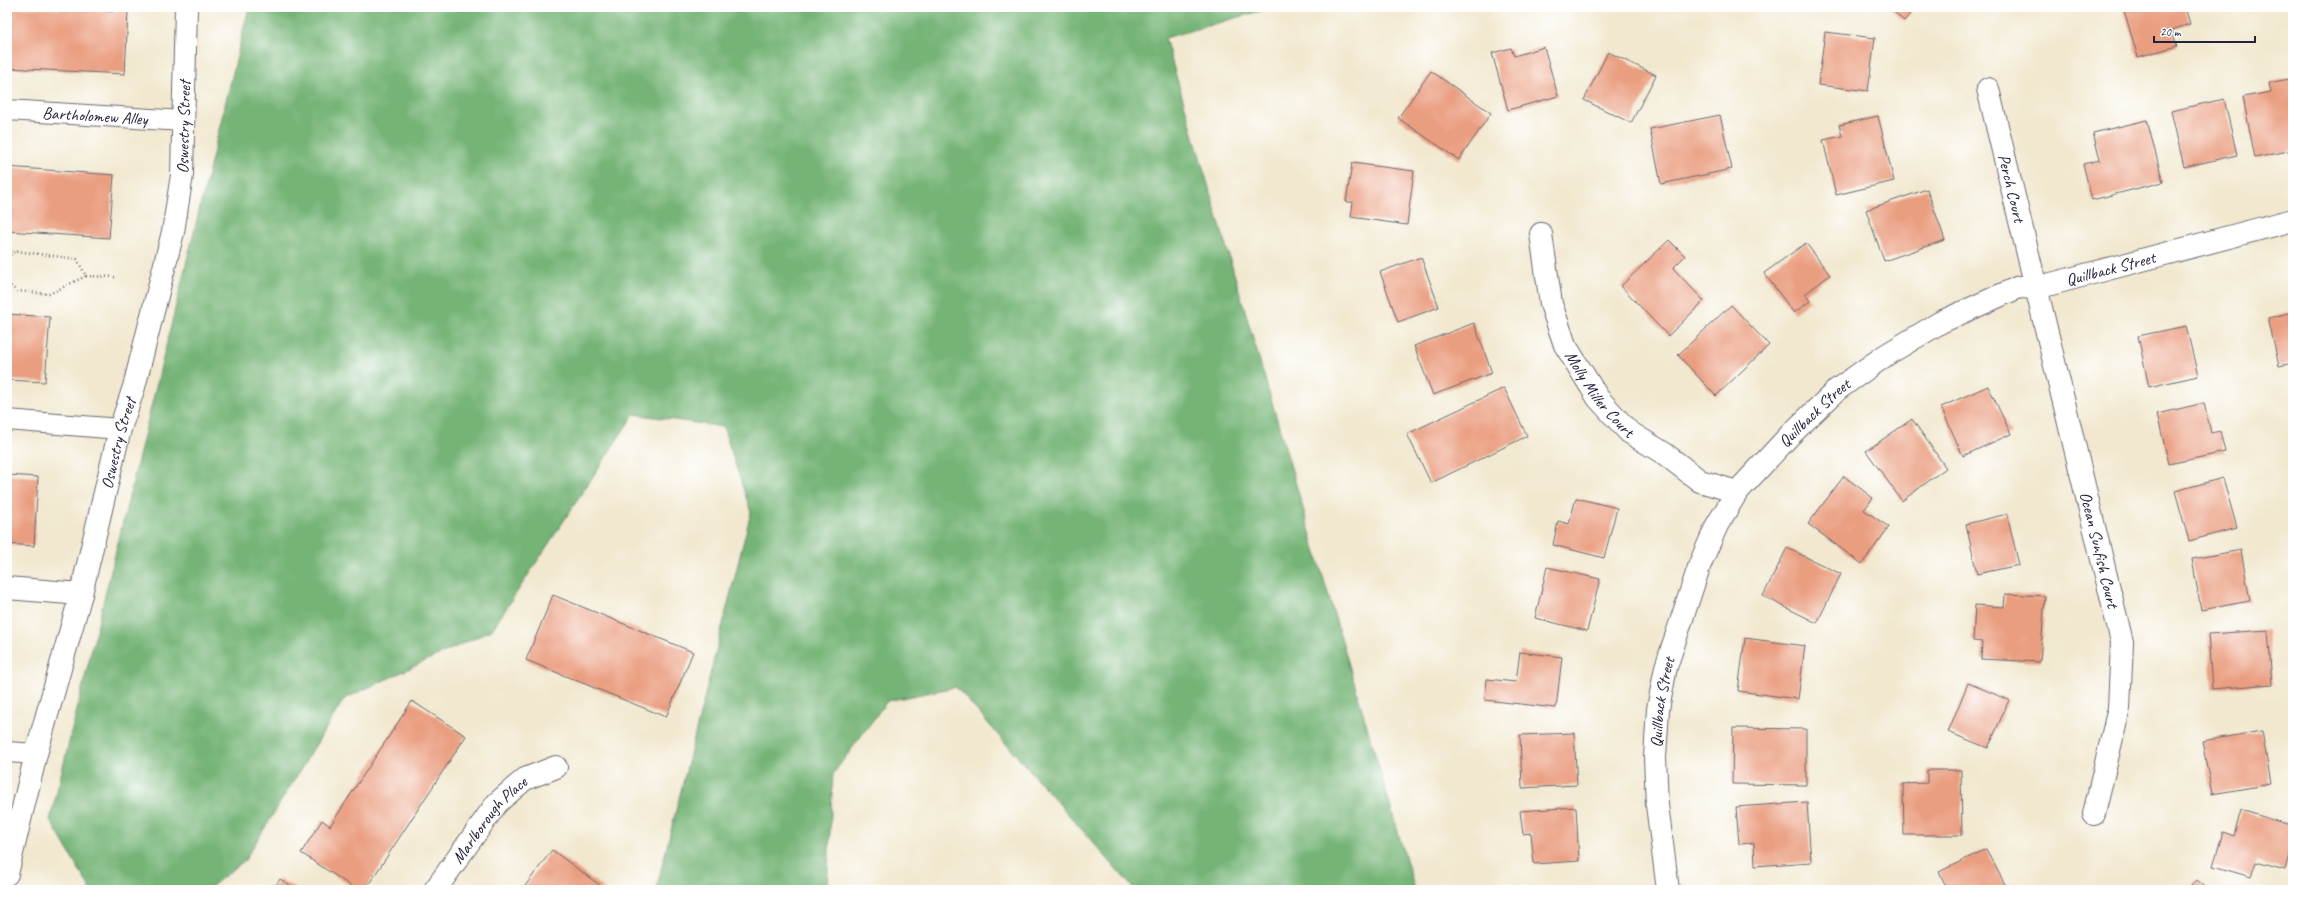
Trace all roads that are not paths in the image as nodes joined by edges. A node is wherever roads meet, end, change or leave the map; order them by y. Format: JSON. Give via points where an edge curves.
{"nodes":[{"id":1,"x":186,"y":7,"type":"edge"},
{"id":2,"x":1988,"y":89,"type":"dead end"},
{"id":3,"x":7,"y":110,"type":"edge"},
{"id":4,"x":183,"y":121,"type":"junction"},
{"id":5,"x":2293,"y":220,"type":"edge"},
{"id":6,"x":1541,"y":234,"type":"dead end"},
{"id":7,"x":2036,"y":288,"type":"junction"},
{"id":8,"x":7,"y":420,"type":"edge"},
{"id":9,"x":120,"y":429,"type":"junction"},
{"id":10,"x":1737,"y":492,"type":"junction"},
{"id":11,"x":7,"y":588,"type":"edge"},
{"id":12,"x":81,"y":594,"type":"junction"},
{"id":13,"x":7,"y":752,"type":"edge"},
{"id":14,"x":36,"y":754,"type":"junction"},
{"id":15,"x":556,"y":767,"type":"dead end"},
{"id":16,"x":2094,"y":814,"type":"dead end"},
{"id":17,"x":7,"y":874,"type":"edge"},
{"id":18,"x":435,"y":890,"type":"edge"},
{"id":19,"x":1668,"y":890,"type":"edge"}],
"edges":[{"from":1,"to":4,"type":"street","name":"Oswestry Street"},
{"from":2,"to":7,"type":"street","name":"Perch Court"},
{"from":3,"to":4,"type":"lane","name":"Bartholomew Alley"},
{"from":4,"to":9,"type":"street","name":"Oswestry Street","via":[[182,175],[173,232],[134,387]]},
{"from":5,"to":7,"type":"street","name":"Quillback Street"},
{"from":6,"to":10,"type":"street","name":"Molly Miller Court","via":[[1551,304],[1565,345],[1598,398],[1628,432],[1665,454],[1700,481]]},
{"from":7,"to":10,"type":"street","name":"Quillback Street","via":[[2019,287],[1955,316],[1886,355],[1838,389],[1789,436]]},
{"from":7,"to":16,"type":"street","name":"Ocean Sunfish Court","via":[[2122,642],[2119,708]]},
{"from":8,"to":9,"type":"lane"},
{"from":9,"to":12,"type":"street","name":"Oswestry Street"},
{"from":10,"to":19,"type":"street","name":"Quillback Street","via":[[1717,525],[1700,564],[1666,667],[1658,709],[1655,757],[1657,805]]},
{"from":11,"to":12,"type":"street"},
{"from":12,"to":14,"type":"street","name":"Oswestry Street"},
{"from":13,"to":14,"type":"lane"},
{"from":14,"to":17,"type":"street","name":"Oswestry Street"},
{"from":15,"to":18,"type":"street","name":"Marlborough Place","via":[[525,779],[496,803]]}]}
